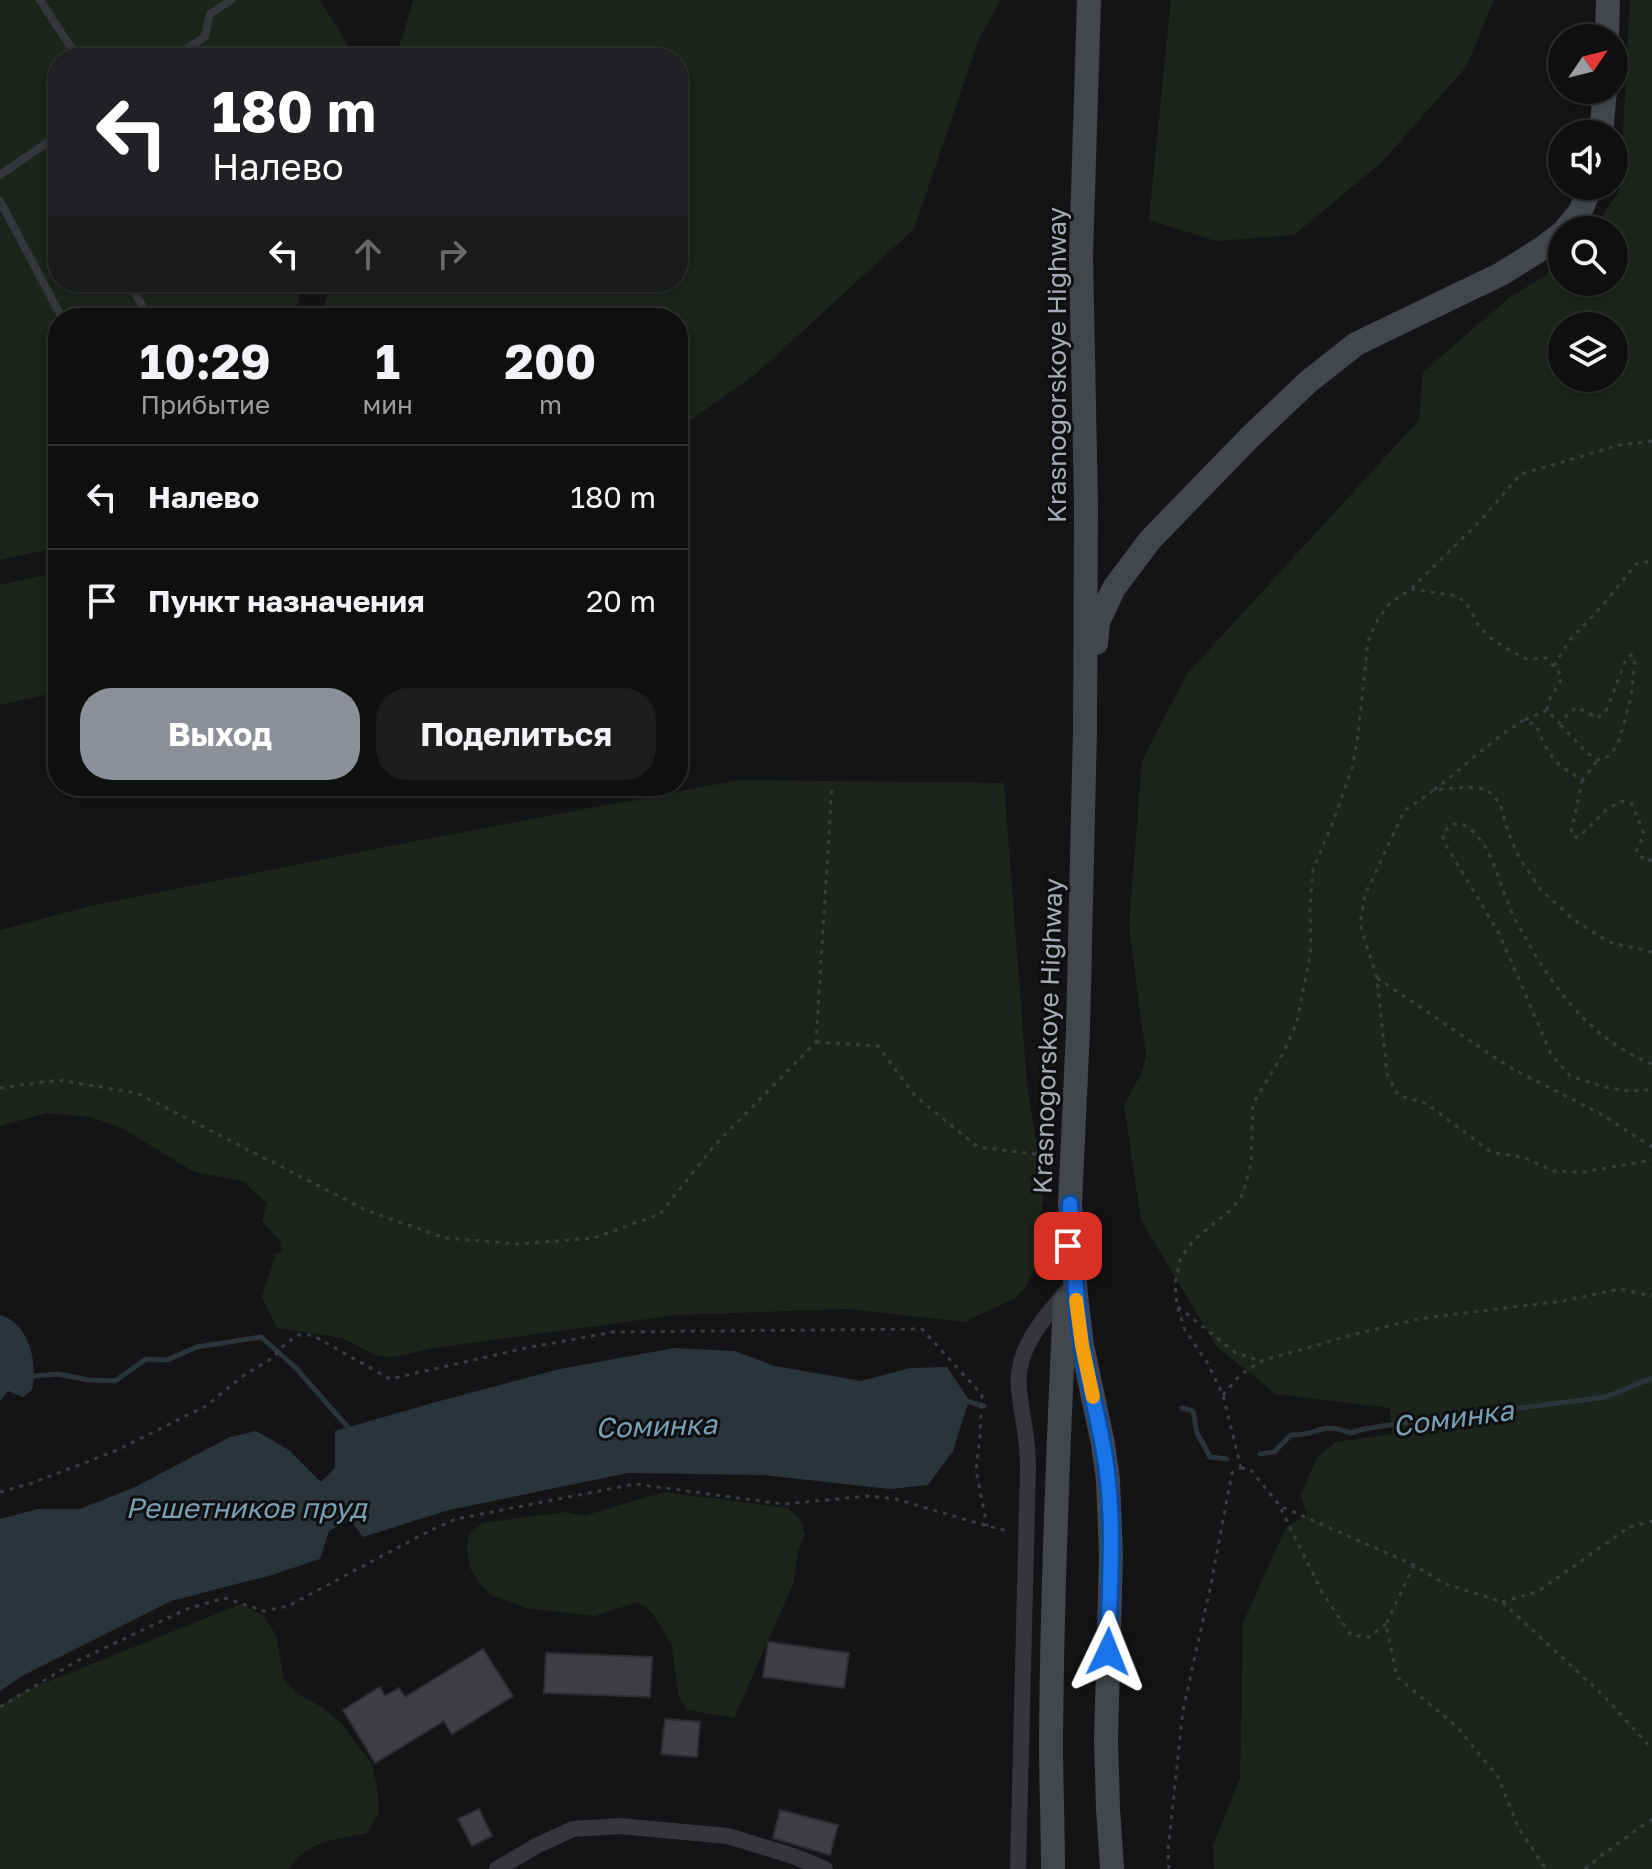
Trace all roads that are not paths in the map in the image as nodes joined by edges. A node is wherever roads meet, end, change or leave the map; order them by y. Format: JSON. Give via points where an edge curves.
{"nodes":[{"id":1,"x":40,"y":0,"type":"edge"},
{"id":2,"x":231,"y":0,"type":"edge"},
{"id":3,"x":1089,"y":0,"type":"edge"},
{"id":4,"x":1608,"y":0,"type":"edge"},
{"id":5,"x":1607,"y":24,"type":"edge"},
{"id":6,"x":71,"y":48,"type":"edge"},
{"id":7,"x":188,"y":48,"type":"edge"},
{"id":8,"x":48,"y":143,"type":"edge"},
{"id":9,"x":0,"y":175,"type":"edge"},
{"id":10,"x":0,"y":201,"type":"edge"},
{"id":11,"x":1548,"y":244,"type":"edge"},
{"id":12,"x":48,"y":292,"type":"edge"},
{"id":13,"x":1086,"y":568,"type":"junction"},
{"id":14,"x":1114,"y":588,"type":"junction"},
{"id":15,"x":1085,"y":729,"type":"junction"},
{"id":16,"x":1070,"y":1204,"type":"junction"},
{"id":17,"x":1066,"y":1292,"type":"junction"},
{"id":18,"x":497,"y":1869,"type":"edge"},
{"id":19,"x":825,"y":1869,"type":"edge"},
{"id":20,"x":1018,"y":1869,"type":"edge"},
{"id":21,"x":1053,"y":1869,"type":"edge"},
{"id":22,"x":1112,"y":1869,"type":"edge"}],
"edges":[{"from":1,"to":6,"type":"lane"},
{"from":2,"to":7,"type":"lane","via":[[210,14],[205,37]]},
{"from":3,"to":13,"type":"main road","name":"Krasnogorskoye Highway","via":[[1081,256]]},
{"from":4,"to":5,"type":"main road"},
{"from":8,"to":9,"type":"lane"},
{"from":10,"to":12,"type":"lane"},
{"from":11,"to":14,"type":"main road","name":"Krasnogorskoye Highway","via":[[1501,274],[1356,344],[1320,372],[1150,540]]},
{"from":13,"to":14,"type":"main road","via":[[1092,581]]},
{"from":13,"to":15,"type":"main road","name":"Krasnogorskoye Highway"},
{"from":14,"to":15,"type":"main road","name":"Krasnogorskoye Highway","via":[[1098,622]]},
{"from":15,"to":16,"type":"main road","name":"Krasnogorskoye Highway"},
{"from":16,"to":17,"type":"main road"},
{"from":16,"to":22,"type":"main road","name":"Krasnogorskoye Highway","via":[[1082,1345],[1109,1496],[1106,1740]]},
{"from":17,"to":20,"type":"street","via":[[1031,1338],[1018,1376],[1028,1467]]},
{"from":17,"to":21,"type":"main road","via":[[1054,1594]]},
{"from":18,"to":19,"type":"street","via":[[573,1829],[619,1826],[728,1836]]}]}
